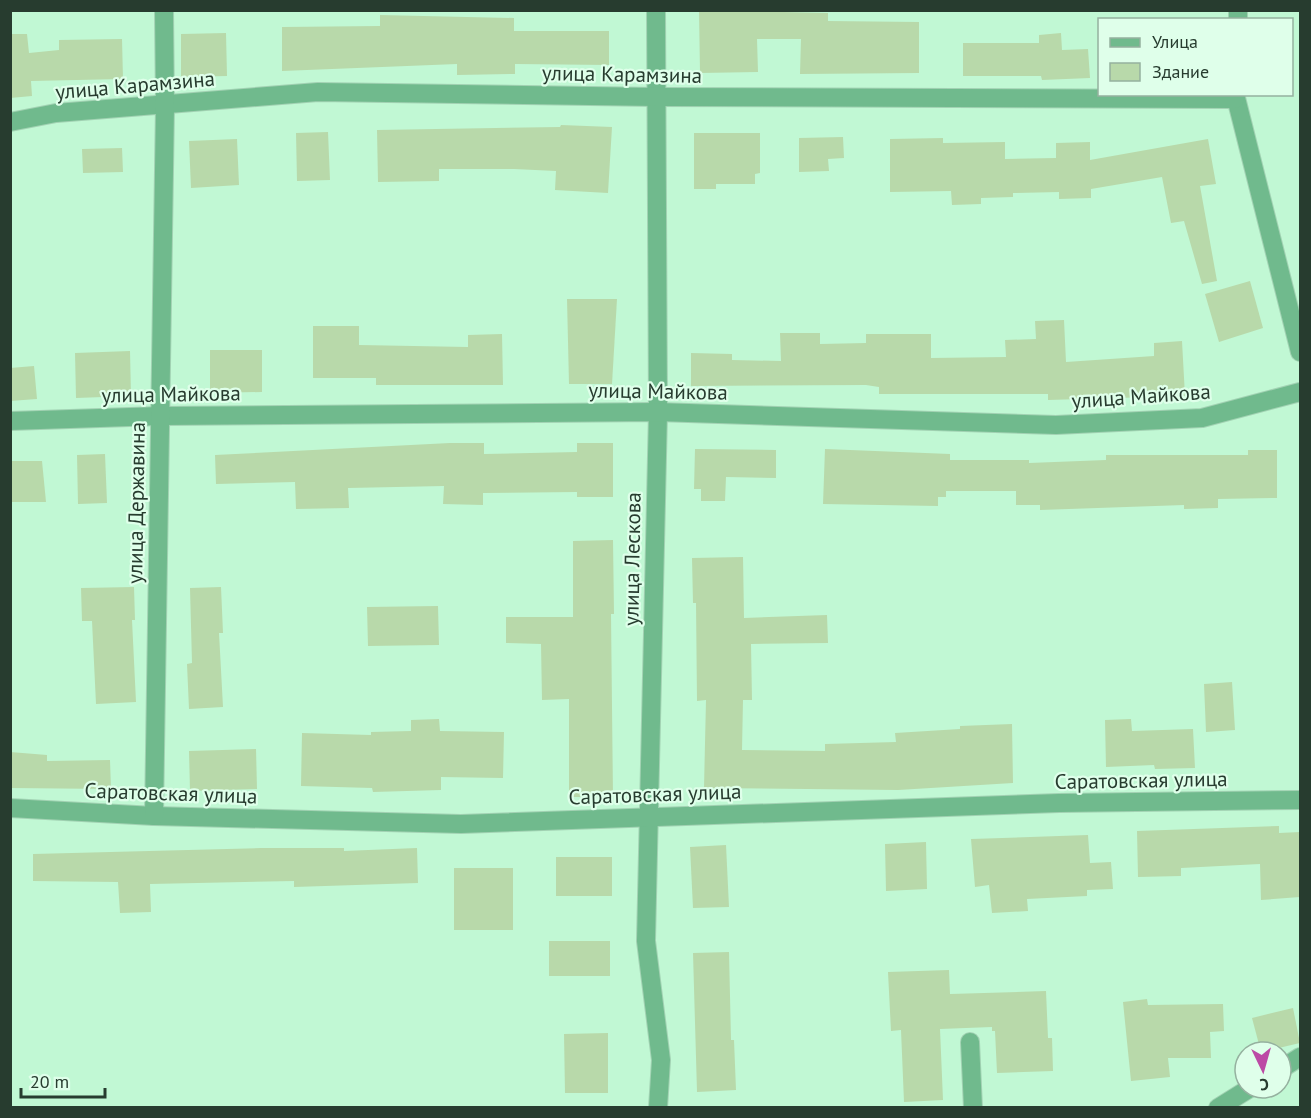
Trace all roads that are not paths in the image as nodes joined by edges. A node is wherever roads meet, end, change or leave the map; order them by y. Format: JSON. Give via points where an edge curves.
{"nodes":[{"id":1,"x":164,"y":10,"type":"edge"},
{"id":2,"x":656,"y":10,"type":"edge"},
{"id":3,"x":656,"y":97,"type":"junction"},
{"id":4,"x":1235,"y":97,"type":"edge"},
{"id":5,"x":165,"y":106,"type":"junction"},
{"id":6,"x":10,"y":122,"type":"edge"},
{"id":7,"x":1300,"y":352,"type":"edge"},
{"id":8,"x":1300,"y":392,"type":"edge"},
{"id":9,"x":658,"y":412,"type":"junction"},
{"id":10,"x":160,"y":416,"type":"junction"},
{"id":11,"x":10,"y":421,"type":"edge"},
{"id":12,"x":1300,"y":800,"type":"edge"},
{"id":13,"x":10,"y":808,"type":"edge"},
{"id":14,"x":154,"y":816,"type":"junction"},
{"id":15,"x":648,"y":816,"type":"junction"},
{"id":16,"x":970,"y":1042,"type":"dead end"},
{"id":17,"x":1233,"y":1098,"type":"edge"},
{"id":18,"x":658,"y":1107,"type":"edge"},
{"id":19,"x":973,"y":1107,"type":"edge"},
{"id":20,"x":1218,"y":1107,"type":"edge"}],
"edges":[{"from":1,"to":5,"type":"street","name":"улица Державина"},
{"from":2,"to":3,"type":"street","name":"улица Лескова"},
{"from":3,"to":4,"type":"street","name":"улица Карамзина"},
{"from":3,"to":5,"type":"street","name":"улица Карамзина","via":[[318,92]]},
{"from":3,"to":9,"type":"street","name":"улица Лескова"},
{"from":4,"to":7,"type":"street"},
{"from":5,"to":6,"type":"street","name":"улица Карамзина","via":[[56,113]]},
{"from":5,"to":10,"type":"street","name":"улица Державина"},
{"from":8,"to":9,"type":"street","name":"улица Майкова","via":[[1202,418],[1056,425]]},
{"from":9,"to":10,"type":"street","name":"улица Майкова"},
{"from":9,"to":15,"type":"street","name":"улица Лескова"},
{"from":10,"to":11,"type":"street","name":"улица Майкова"},
{"from":10,"to":14,"type":"street","name":"улица Державина"},
{"from":12,"to":15,"type":"street","name":"Саратовская улица"},
{"from":13,"to":14,"type":"street","name":"Саратовская улица"},
{"from":14,"to":15,"type":"street","name":"Саратовская улица","via":[[461,824]]},
{"from":15,"to":18,"type":"street","name":"улица Лескова","via":[[646,941],[661,1060]]},
{"from":16,"to":19,"type":"street"},
{"from":17,"to":20,"type":"street"}]}
